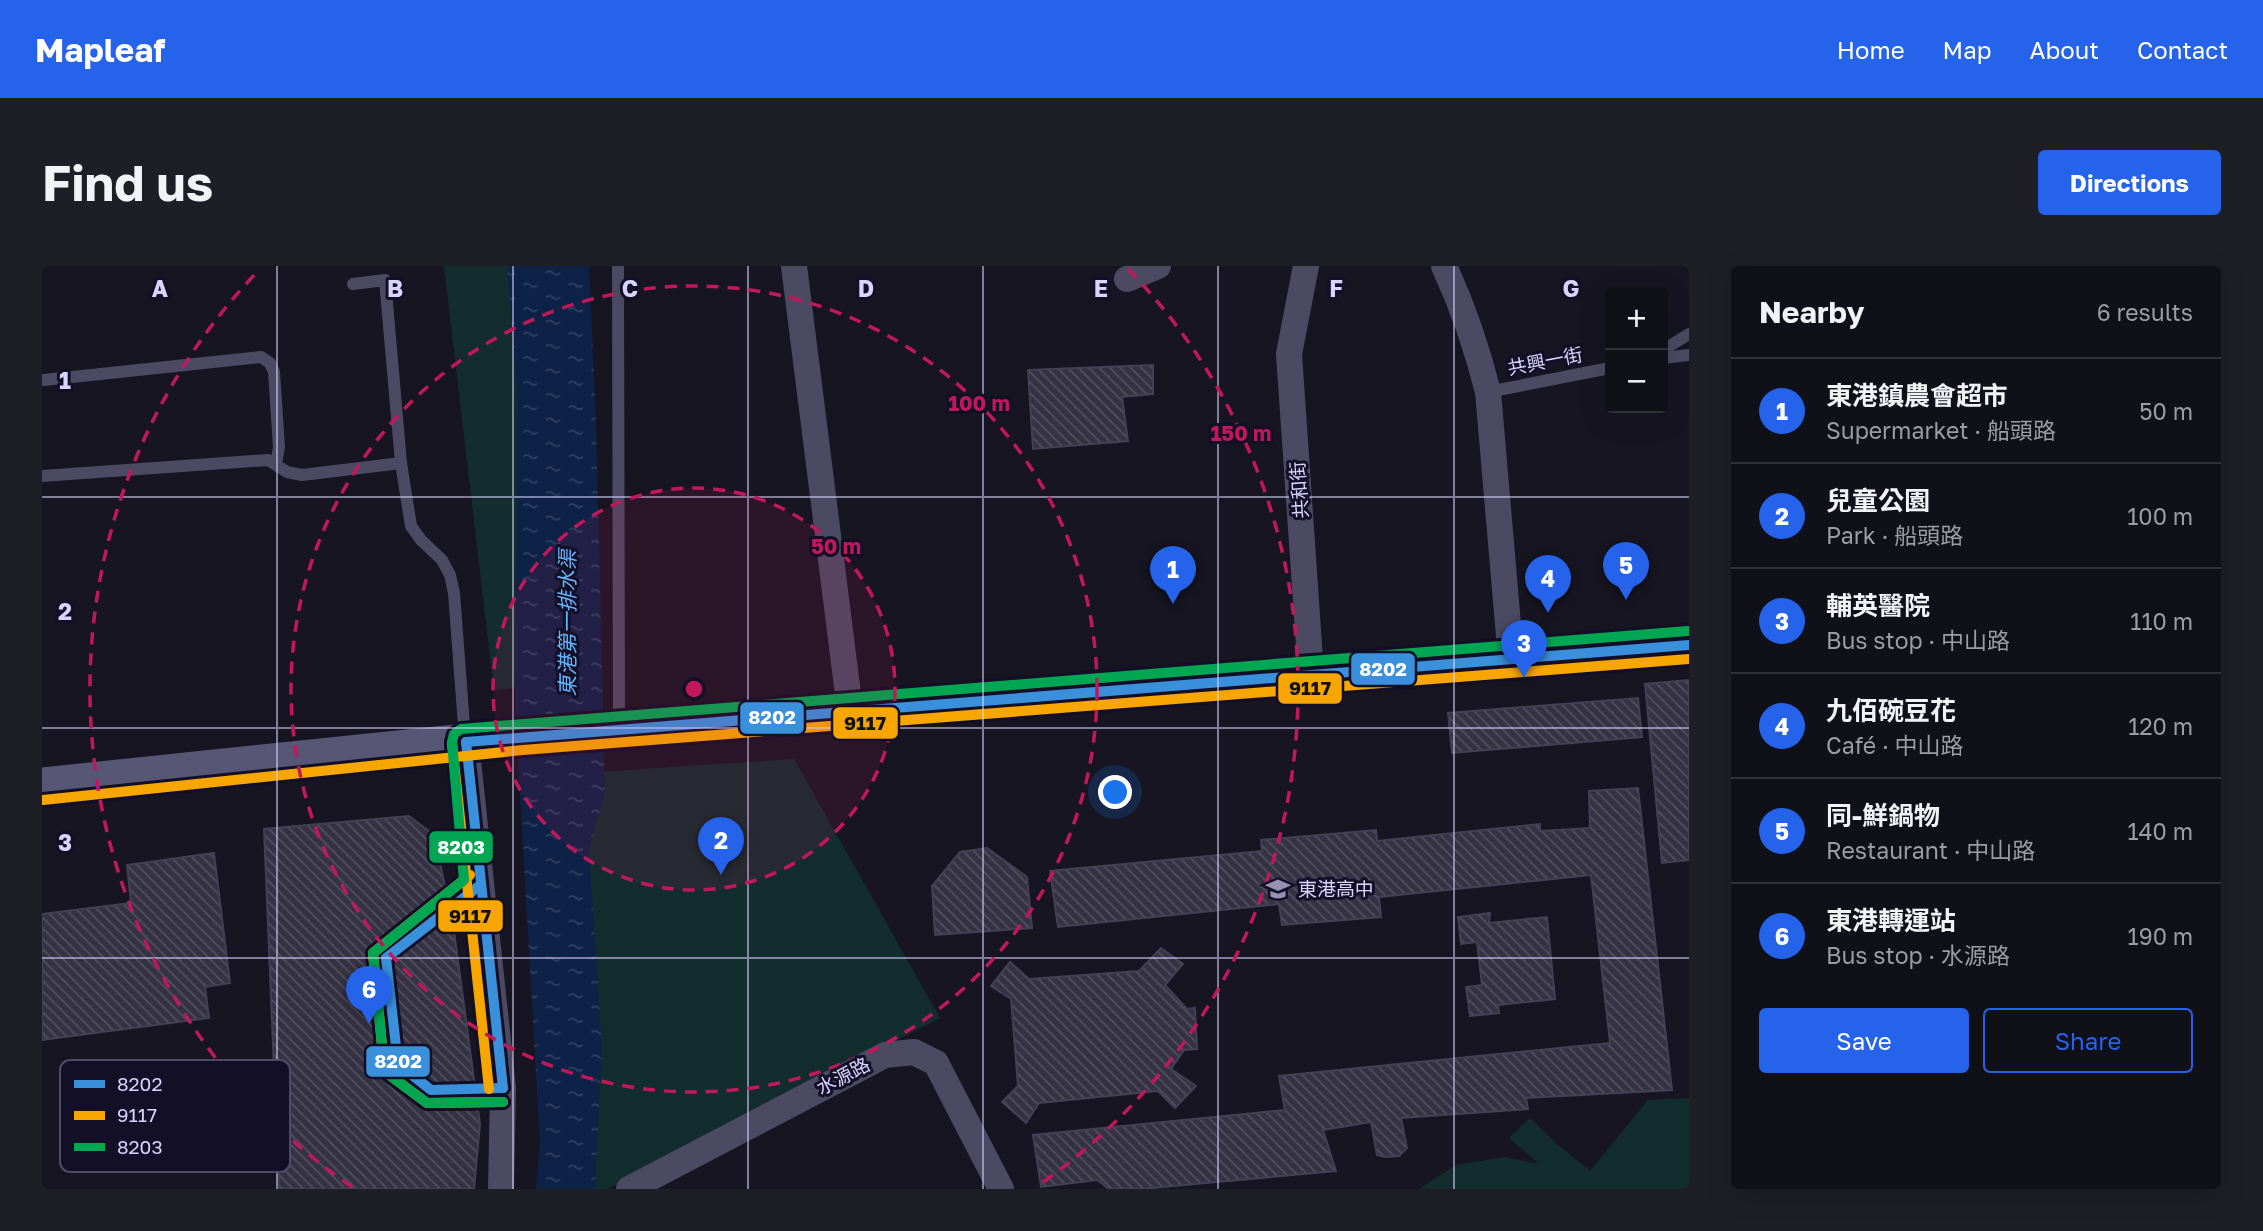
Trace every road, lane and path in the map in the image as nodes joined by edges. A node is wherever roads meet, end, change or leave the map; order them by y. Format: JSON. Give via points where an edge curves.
{"nodes":[{"id":1,"x":618,"y":266,"type":"edge"},
{"id":2,"x":794,"y":266,"type":"edge"},
{"id":3,"x":1158,"y":266,"type":"edge"},
{"id":4,"x":1306,"y":266,"type":"edge"},
{"id":5,"x":1444,"y":266,"type":"edge"},
{"id":6,"x":1127,"y":279,"type":"dead end"},
{"id":7,"x":353,"y":284,"type":"dead end"},
{"id":8,"x":1689,"y":334,"type":"edge"},
{"id":9,"x":1668,"y":347,"type":"edge"},
{"id":10,"x":1689,"y":355,"type":"edge"},
{"id":11,"x":1668,"y":357,"type":"edge"},
{"id":12,"x":1605,"y":369,"type":"edge"},
{"id":13,"x":44,"y":380,"type":"dead end"},
{"id":14,"x":1488,"y":392,"type":"junction"},
{"id":15,"x":401,"y":463,"type":"junction"},
{"id":16,"x":276,"y":464,"type":"junction"},
{"id":17,"x":42,"y":477,"type":"edge"},
{"id":18,"x":1689,"y":645,"type":"edge"},
{"id":19,"x":1511,"y":659,"type":"junction"},
{"id":20,"x":1311,"y":674,"type":"junction"},
{"id":21,"x":850,"y":710,"type":"junction"},
{"id":22,"x":634,"y":727,"type":"junction"},
{"id":23,"x":466,"y":742,"type":"junction"},
{"id":24,"x":42,"y":786,"type":"edge"},
{"id":25,"x":480,"y":886,"type":"junction"},
{"id":26,"x":503,"y":1088,"type":"junction"},
{"id":27,"x":501,"y":1189,"type":"edge"},
{"id":28,"x":629,"y":1189,"type":"edge"},
{"id":29,"x":1001,"y":1189,"type":"edge"}],
"edges":[{"from":1,"to":22,"type":"lane"},
{"from":2,"to":21,"type":"street"},
{"from":3,"to":6,"type":"street"},
{"from":4,"to":20,"type":"street","name":"共和街","via":[[1289,354]]},
{"from":5,"to":14,"type":"street","via":[[1460,300]]},
{"from":7,"to":15,"type":"lane","via":[[385,280]]},
{"from":8,"to":9,"type":"lane"},
{"from":10,"to":11,"type":"lane"},
{"from":12,"to":14,"type":"lane","name":"共興一街"},
{"from":13,"to":16,"type":"lane","via":[[261,357],[274,372]]},
{"from":14,"to":19,"type":"street"},
{"from":15,"to":16,"type":"lane","via":[[302,475]]},
{"from":15,"to":23,"type":"lane","via":[[411,526],[450,575]]},
{"from":16,"to":17,"type":"lane","via":[[268,460]]},
{"from":18,"to":19,"type":"main road"},
{"from":19,"to":20,"type":"main road"},
{"from":20,"to":21,"type":"main road"},
{"from":21,"to":22,"type":"main road"},
{"from":22,"to":23,"type":"main road"},
{"from":23,"to":24,"type":"main road"},
{"from":23,"to":25,"type":"street"},
{"from":25,"to":26,"type":"street"},
{"from":25,"to":26,"type":"lane","via":[[386,958],[398,1064],[431,1090]]},
{"from":26,"to":27,"type":"street"},
{"from":28,"to":29,"type":"street","name":"水源路","via":[[885,1055],[914,1052],[936,1063]]}]}
